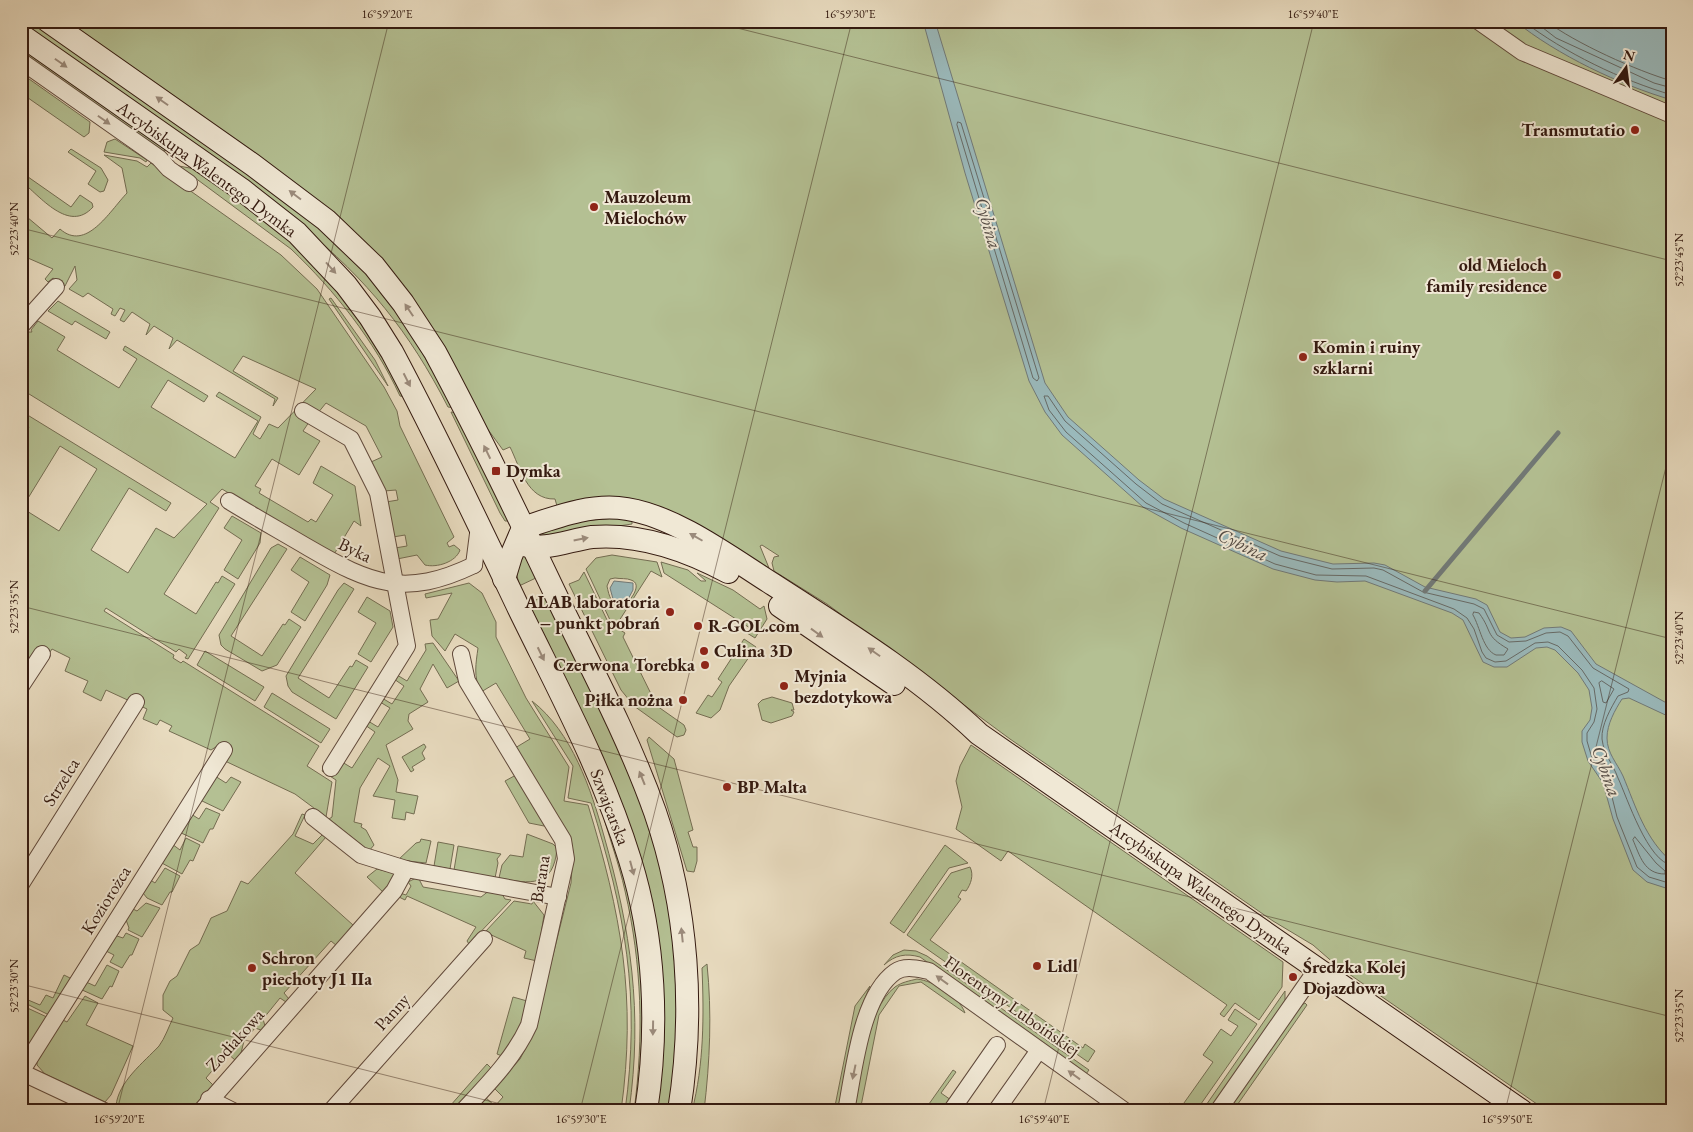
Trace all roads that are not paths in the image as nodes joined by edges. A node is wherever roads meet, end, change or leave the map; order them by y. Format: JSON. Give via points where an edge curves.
{"nodes":[{"id":1,"x":48,"y":21,"type":"edge"},
{"id":2,"x":1478,"y":21,"type":"edge"},
{"id":3,"x":21,"y":35,"type":"edge"},
{"id":4,"x":21,"y":62,"type":"edge"},
{"id":5,"x":1672,"y":115,"type":"edge"},
{"id":6,"x":186,"y":151,"type":"junction"},
{"id":7,"x":159,"y":158,"type":"junction"},
{"id":8,"x":189,"y":183,"type":"dead end"},
{"id":9,"x":56,"y":287,"type":"dead end"},
{"id":10,"x":21,"y":326,"type":"edge"},
{"id":11,"x":303,"y":411,"type":"dead end"},
{"id":12,"x":229,"y":501,"type":"dead end"},
{"id":13,"x":479,"y":526,"type":"junction"},
{"id":14,"x":524,"y":540,"type":"junction"},
{"id":15,"x":474,"y":565,"type":"junction"},
{"id":16,"x":504,"y":579,"type":"junction"},
{"id":17,"x":396,"y":584,"type":"junction"},
{"id":18,"x":42,"y":654,"type":"dead end"},
{"id":19,"x":461,"y":654,"type":"dead end"},
{"id":20,"x":21,"y":686,"type":"edge"},
{"id":21,"x":136,"y":702,"type":"dead end"},
{"id":22,"x":224,"y":750,"type":"dead end"},
{"id":23,"x":331,"y":768,"type":"dead end"},
{"id":24,"x":313,"y":817,"type":"dead end"},
{"id":25,"x":406,"y":869,"type":"junction"},
{"id":26,"x":21,"y":884,"type":"edge"},
{"id":27,"x":558,"y":897,"type":"junction"},
{"id":28,"x":484,"y":939,"type":"dead end"},
{"id":29,"x":1317,"y":969,"type":"junction"},
{"id":30,"x":997,"y":1045,"type":"dead end"},
{"id":31,"x":1039,"y":1050,"type":"junction"},
{"id":32,"x":21,"y":1072,"type":"edge"},
{"id":33,"x":205,"y":1105,"type":"edge"},
{"id":34,"x":1120,"y":1107,"type":"edge"},
{"id":35,"x":104,"y":1111,"type":"edge"},
{"id":36,"x":233,"y":1111,"type":"edge"},
{"id":37,"x":331,"y":1111,"type":"edge"},
{"id":38,"x":463,"y":1111,"type":"edge"},
{"id":39,"x":646,"y":1111,"type":"edge"},
{"id":40,"x":679,"y":1111,"type":"edge"},
{"id":41,"x":846,"y":1111,"type":"edge"},
{"id":42,"x":951,"y":1111,"type":"edge"},
{"id":43,"x":996,"y":1111,"type":"edge"},
{"id":44,"x":1218,"y":1111,"type":"edge"},
{"id":45,"x":1522,"y":1111,"type":"edge"}],
"edges":[{"from":14,"to":1,"type":"street","name":"Arcybiskupa Walentego Dymka","one_way":true,"via":[[436,352],[374,266],[294,195]]},
{"from":2,"to":5,"type":"street","via":[[1522,52]]},
{"from":3,"to":6,"type":"street","name":"Arcybiskupa Walentego Dymka","one_way":true},
{"from":4,"to":7,"type":"street","one_way":true},
{"from":6,"to":7,"type":"street"},
{"from":6,"to":13,"type":"street","name":"Arcybiskupa Walentego Dymka","one_way":true,"via":[[285,223],[346,285],[396,359]]},
{"from":7,"to":8,"type":"street"},
{"from":9,"to":10,"type":"street"},
{"from":11,"to":17,"type":"street","via":[[351,439],[378,493]]},
{"from":12,"to":17,"type":"street","name":"Byka","via":[[344,569],[379,582]]},
{"from":13,"to":14,"type":"street"},
{"from":13,"to":15,"type":"street"},
{"from":13,"to":16,"type":"street","name":"Szwajcarska"},
{"from":14,"to":16,"type":"street"},
{"from":14,"to":29,"type":"street","name":"Arcybiskupa Walentego Dymka","via":[[623,537],[663,544],[740,578],[894,684],[979,734]]},
{"from":40,"to":14,"type":"street","one_way":true,"via":[[686,1041],[686,984],[679,910],[666,849],[631,753]]},
{"from":15,"to":16,"type":"street"},
{"from":15,"to":17,"type":"street","name":"Byka","via":[[431,580]]},
{"from":16,"to":39,"type":"street","name":"Szwajcarska","one_way":true,"via":[[591,758],[631,862],[645,926],[652,992],[652,1070]]},
{"from":17,"to":23,"type":"street","via":[[407,646]]},
{"from":18,"to":20,"type":"street"},
{"from":19,"to":27,"type":"street","name":"Barana","via":[[467,680],[563,840],[566,859]]},
{"from":21,"to":26,"type":"street","name":"Strzelca"},
{"from":22,"to":32,"type":"street","name":"Koziorożca"},
{"from":24,"to":25,"type":"street","via":[[360,855]]},
{"from":25,"to":27,"type":"street"},
{"from":25,"to":33,"type":"street","name":"Zodiakowa","via":[[394,891]]},
{"from":27,"to":38,"type":"street","name":"Barana","via":[[529,1025],[522,1042]]},
{"from":28,"to":37,"type":"street","name":"Panny"},
{"from":29,"to":44,"type":"street"},
{"from":29,"to":45,"type":"street","name":"Arcybiskupa Walentego Dymka"},
{"from":30,"to":42,"type":"street"},
{"from":34,"to":31,"type":"street","name":"Florentyny Luboińskiej","one_way":true},
{"from":31,"to":41,"type":"street","name":"Florentyny Luboińskiej","one_way":true,"via":[[929,971],[905,968],[895,972],[876,993],[867,1011]]},
{"from":31,"to":43,"type":"street"},
{"from":32,"to":35,"type":"street"},
{"from":33,"to":36,"type":"street","name":"Zodiakowa"}]}
